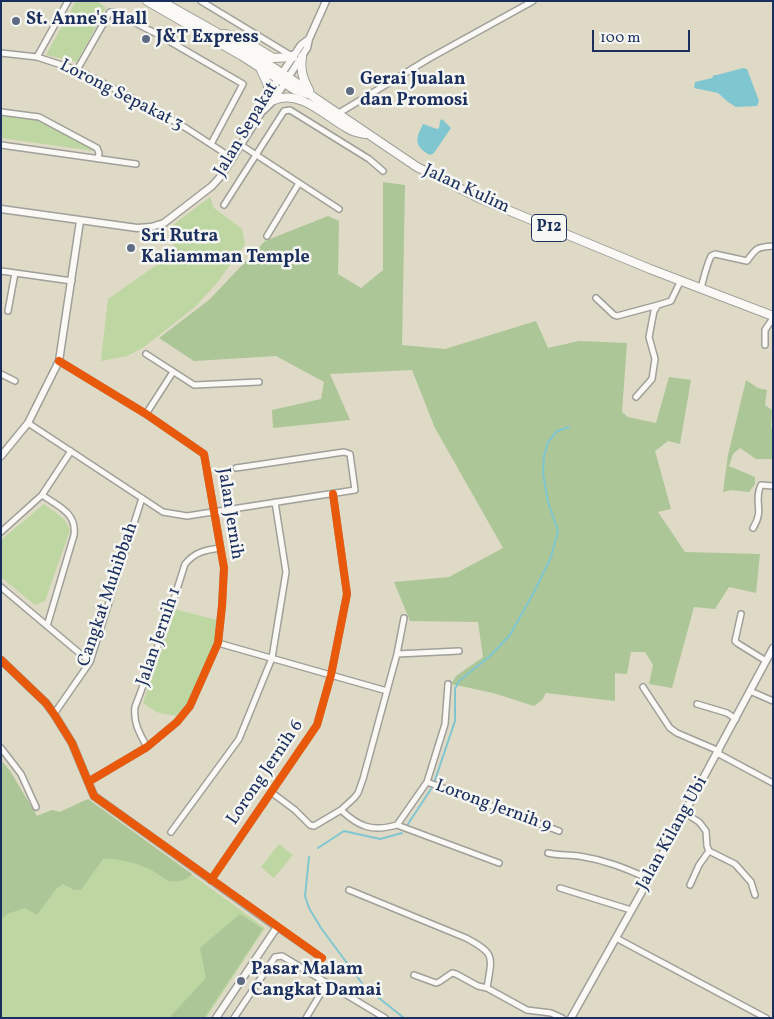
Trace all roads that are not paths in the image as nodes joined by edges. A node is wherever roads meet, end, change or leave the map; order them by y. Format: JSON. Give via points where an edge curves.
{"nodes":[{"id":1,"x":68,"y":1,"type":"edge"},
{"id":2,"x":148,"y":1,"type":"edge"},
{"id":3,"x":161,"y":1,"type":"edge"},
{"id":4,"x":201,"y":1,"type":"edge"},
{"id":5,"x":326,"y":1,"type":"edge"},
{"id":6,"x":533,"y":1,"type":"edge"},
{"id":7,"x":217,"y":32,"type":"junction"},
{"id":8,"x":1,"y":53,"type":"edge"},
{"id":9,"x":297,"y":56,"type":"junction"},
{"id":10,"x":36,"y":57,"type":"junction"},
{"id":11,"x":252,"y":63,"type":"junction"},
{"id":12,"x":77,"y":70,"type":"junction"},
{"id":13,"x":283,"y":78,"type":"junction"},
{"id":14,"x":268,"y":94,"type":"junction"},
{"id":15,"x":312,"y":96,"type":"junction"},
{"id":16,"x":274,"y":100,"type":"junction"},
{"id":17,"x":1,"y":112,"type":"edge"},
{"id":18,"x":261,"y":114,"type":"junction"},
{"id":19,"x":339,"y":114,"type":"junction"},
{"id":20,"x":372,"y":136,"type":"junction"},
{"id":21,"x":211,"y":144,"type":"junction"},
{"id":22,"x":1,"y":145,"type":"edge"},
{"id":23,"x":241,"y":145,"type":"junction"},
{"id":24,"x":256,"y":155,"type":"junction"},
{"id":25,"x":232,"y":158,"type":"junction"},
{"id":26,"x":98,"y":159,"type":"junction"},
{"id":27,"x":136,"y":164,"type":"dead end"},
{"id":28,"x":383,"y":171,"type":"dead end"},
{"id":29,"x":299,"y":183,"type":"junction"},
{"id":30,"x":224,"y":205,"type":"dead end"},
{"id":31,"x":1,"y":209,"type":"edge"},
{"id":32,"x":339,"y":209,"type":"dead end"},
{"id":33,"x":80,"y":221,"type":"junction"},
{"id":34,"x":266,"y":236,"type":"dead end"},
{"id":35,"x":773,"y":246,"type":"edge"},
{"id":36,"x":1,"y":271,"type":"edge"},
{"id":37,"x":15,"y":273,"type":"junction"},
{"id":38,"x":681,"y":280,"type":"junction"},
{"id":39,"x":72,"y":281,"type":"junction"},
{"id":40,"x":701,"y":288,"type":"junction"},
{"id":41,"x":596,"y":298,"type":"dead end"},
{"id":42,"x":658,"y":305,"type":"junction"},
{"id":43,"x":8,"y":311,"type":"dead end"},
{"id":44,"x":773,"y":317,"type":"edge"},
{"id":45,"x":765,"y":345,"type":"dead end"},
{"id":46,"x":146,"y":354,"type":"dead end"},
{"id":47,"x":59,"y":361,"type":"junction"},
{"id":48,"x":173,"y":372,"type":"junction"},
{"id":49,"x":1,"y":374,"type":"edge"},
{"id":50,"x":14,"y":381,"type":"dead end"},
{"id":51,"x":259,"y":382,"type":"dead end"},
{"id":52,"x":636,"y":397,"type":"dead end"},
{"id":53,"x":146,"y":414,"type":"junction"},
{"id":54,"x":28,"y":423,"type":"junction"},
{"id":55,"x":71,"y":451,"type":"junction"},
{"id":56,"x":1,"y":456,"type":"edge"},
{"id":57,"x":236,"y":468,"type":"dead end"},
{"id":58,"x":773,"y":486,"type":"edge"},
{"id":59,"x":333,"y":494,"type":"junction"},
{"id":60,"x":42,"y":495,"type":"junction"},
{"id":61,"x":142,"y":498,"type":"junction"},
{"id":62,"x":276,"y":502,"type":"junction"},
{"id":63,"x":214,"y":511,"type":"junction"},
{"id":64,"x":753,"y":528,"type":"dead end"},
{"id":65,"x":1,"y":532,"type":"edge"},
{"id":66,"x":220,"y":548,"type":"junction"},
{"id":67,"x":1,"y":587,"type":"edge"},
{"id":68,"x":741,"y":614,"type":"dead end"},
{"id":69,"x":404,"y":618,"type":"dead end"},
{"id":70,"x":47,"y":626,"type":"junction"},
{"id":71,"x":218,"y":643,"type":"junction"},
{"id":72,"x":773,"y":648,"type":"edge"},
{"id":73,"x":459,"y":651,"type":"dead end"},
{"id":74,"x":397,"y":654,"type":"junction"},
{"id":75,"x":272,"y":658,"type":"junction"},
{"id":76,"x":1,"y":660,"type":"edge"},
{"id":77,"x":766,"y":661,"type":"junction"},
{"id":78,"x":90,"y":662,"type":"junction"},
{"id":79,"x":331,"y":675,"type":"junction"},
{"id":80,"x":448,"y":684,"type":"dead end"},
{"id":81,"x":643,"y":687,"type":"dead end"},
{"id":82,"x":387,"y":691,"type":"junction"},
{"id":83,"x":750,"y":691,"type":"junction"},
{"id":84,"x":773,"y":701,"type":"edge"},
{"id":85,"x":697,"y":704,"type":"dead end"},
{"id":86,"x":54,"y":714,"type":"junction"},
{"id":87,"x":736,"y":719,"type":"junction"},
{"id":88,"x":1,"y":748,"type":"edge"},
{"id":89,"x":147,"y":748,"type":"junction"},
{"id":90,"x":718,"y":752,"type":"junction"},
{"id":91,"x":88,"y":782,"type":"junction"},
{"id":92,"x":427,"y":782,"type":"junction"},
{"id":93,"x":773,"y":783,"type":"edge"},
{"id":94,"x":271,"y":792,"type":"junction"},
{"id":95,"x":36,"y":807,"type":"dead end"},
{"id":96,"x":341,"y":810,"type":"junction"},
{"id":97,"x":685,"y":813,"type":"junction"},
{"id":98,"x":397,"y":826,"type":"junction"},
{"id":99,"x":559,"y":831,"type":"dead end"},
{"id":100,"x":171,"y":832,"type":"dead end"},
{"id":101,"x":709,"y":851,"type":"junction"},
{"id":102,"x":548,"y":853,"type":"dead end"},
{"id":103,"x":499,"y":863,"type":"dead end"},
{"id":104,"x":649,"y":879,"type":"junction"},
{"id":105,"x":211,"y":880,"type":"junction"},
{"id":106,"x":690,"y":885,"type":"dead end"},
{"id":107,"x":560,"y":888,"type":"dead end"},
{"id":108,"x":349,"y":890,"type":"dead end"},
{"id":109,"x":755,"y":895,"type":"dead end"},
{"id":110,"x":631,"y":910,"type":"junction"},
{"id":111,"x":276,"y":927,"type":"junction"},
{"id":112,"x":616,"y":938,"type":"junction"},
{"id":113,"x":322,"y":958,"type":"dead end"},
{"id":114,"x":414,"y":975,"type":"dead end"},
{"id":115,"x":327,"y":983,"type":"junction"},
{"id":116,"x":487,"y":988,"type":"junction"},
{"id":117,"x":216,"y":1018,"type":"edge"},
{"id":118,"x":234,"y":1018,"type":"edge"},
{"id":119,"x":306,"y":1018,"type":"edge"},
{"id":120,"x":385,"y":1018,"type":"edge"},
{"id":121,"x":562,"y":1018,"type":"edge"},
{"id":122,"x":571,"y":1018,"type":"edge"},
{"id":123,"x":766,"y":1018,"type":"edge"}],
"edges":[{"from":1,"to":10,"type":"street"},
{"from":2,"to":11,"type":"main road","name":"Jalan Kulim","number":"P12"},
{"from":3,"to":7,"type":"main road","name":"Jalan Kulim","number":"P12"},
{"from":4,"to":9,"type":"street","via":[[290,55]]},
{"from":5,"to":9,"type":"street","via":[[307,48]]},
{"from":6,"to":19,"type":"street","via":[[430,58]]},
{"from":7,"to":9,"type":"main road","via":[[239,37],[273,58]]},
{"from":7,"to":13,"type":"main road","name":"Jalan Kulim","number":"P12"},
{"from":8,"to":10,"type":"street","name":"Lorong Sepakat 3"},
{"from":9,"to":13,"type":"street"},
{"from":9,"to":15,"type":"main road"},
{"from":10,"to":12,"type":"street","name":"Lorong Sepakat 3"},
{"from":11,"to":13,"type":"main road","name":"Jalan Kulim","number":"P12"},
{"from":11,"to":14,"type":"main road","via":[[265,76]]},
{"from":12,"to":21,"type":"street","name":"Lorong Sepakat 3"},
{"from":12,"to":21,"type":"street","name":"Jalan Sepakat","via":[[108,14],[114,12],[157,34],[243,84]]},
{"from":13,"to":14,"type":"street","name":"Jalan Sepakat"},
{"from":13,"to":15,"type":"main road","name":"Jalan Kulim","number":"P12","via":[[295,90]]},
{"from":13,"to":16,"type":"street"},
{"from":14,"to":18,"type":"street","name":"Jalan Sepakat"},
{"from":15,"to":19,"type":"main road","name":"Jalan Kulim","number":"P12"},
{"from":16,"to":18,"type":"street"},
{"from":16,"to":20,"type":"main road","via":[[283,96],[300,99],[349,130]]},
{"from":17,"to":26,"type":"street","via":[[39,117],[97,148]]},
{"from":18,"to":23,"type":"street","name":"Jalan Sepakat"},
{"from":19,"to":20,"type":"main road","name":"Jalan Kulim","number":"P12"},
{"from":20,"to":38,"type":"main road","name":"Jalan Kulim","number":"P12","via":[[417,167],[488,202]]},
{"from":21,"to":25,"type":"street","name":"Lorong Sepakat 3"},
{"from":22,"to":26,"type":"street"},
{"from":23,"to":24,"type":"street"},
{"from":23,"to":25,"type":"street","name":"Jalan Sepakat"},
{"from":24,"to":28,"type":"street","name":"Jalan Sepakat","via":[[284,111],[290,110]]},
{"from":24,"to":29,"type":"street"},
{"from":24,"to":30,"type":"street","name":"Jalan Sepakat"},
{"from":25,"to":33,"type":"street","name":"Jalan Sepakat","via":[[212,186],[164,223],[137,228]]},
{"from":26,"to":27,"type":"street"},
{"from":29,"to":32,"type":"street"},
{"from":29,"to":34,"type":"street"},
{"from":31,"to":33,"type":"street","name":"Jalan Sepakat"},
{"from":33,"to":39,"type":"street"},
{"from":35,"to":40,"type":"street","via":[[755,249],[747,261],[715,254],[711,256]]},
{"from":36,"to":37,"type":"street"},
{"from":37,"to":39,"type":"street"},
{"from":37,"to":43,"type":"street"},
{"from":38,"to":40,"type":"main road","name":"Jalan Kulim","number":"P12"},
{"from":38,"to":42,"type":"street","via":[[671,301]]},
{"from":39,"to":47,"type":"street"},
{"from":40,"to":44,"type":"main road","name":"Jalan Kulim","number":"P12"},
{"from":41,"to":42,"type":"street","via":[[617,316]]},
{"from":42,"to":52,"type":"street","via":[[649,337],[655,359],[652,379]]},
{"from":44,"to":45,"type":"street","via":[[765,330]]},
{"from":46,"to":48,"type":"street"},
{"from":47,"to":53,"type":"street","name":"Jalan Jernih"},
{"from":47,"to":54,"type":"street"},
{"from":48,"to":51,"type":"street","via":[[194,385]]},
{"from":48,"to":53,"type":"street"},
{"from":49,"to":50,"type":"street"},
{"from":53,"to":63,"type":"street","name":"Jalan Jernih","via":[[204,454]]},
{"from":54,"to":55,"type":"street"},
{"from":54,"to":56,"type":"street"},
{"from":55,"to":60,"type":"street"},
{"from":55,"to":61,"type":"street"},
{"from":57,"to":59,"type":"street","via":[[344,452],[350,454],[355,490]]},
{"from":58,"to":64,"type":"street","via":[[761,485],[758,491],[760,511]]},
{"from":59,"to":62,"type":"street"},
{"from":59,"to":79,"type":"street","name":"Lorong Jernih 6","via":[[347,594]]},
{"from":60,"to":65,"type":"street"},
{"from":60,"to":70,"type":"street","via":[[72,516],[76,525]]},
{"from":61,"to":63,"type":"street","via":[[164,512],[187,516]]},
{"from":61,"to":78,"type":"street","name":"Cangkat Muhibbah"},
{"from":62,"to":63,"type":"street"},
{"from":62,"to":75,"type":"street","via":[[286,572]]},
{"from":63,"to":66,"type":"street","name":"Jalan Jernih"},
{"from":66,"to":71,"type":"street","name":"Jalan Jernih","via":[[224,568]]},
{"from":66,"to":89,"type":"street","name":"Jalan Jernih 1","via":[[198,552],[185,564],[135,708],[136,727]]},
{"from":67,"to":70,"type":"street"},
{"from":68,"to":77,"type":"street","via":[[735,640]]},
{"from":69,"to":74,"type":"street"},
{"from":70,"to":78,"type":"street"},
{"from":71,"to":75,"type":"street"},
{"from":71,"to":89,"type":"street","name":"Jalan Jernih","via":[[190,706]]},
{"from":72,"to":77,"type":"street","name":"Jalan Kilang Ubi"},
{"from":73,"to":74,"type":"street"},
{"from":74,"to":82,"type":"street"},
{"from":75,"to":79,"type":"street"},
{"from":75,"to":100,"type":"street","via":[[239,739]]},
{"from":76,"to":86,"type":"street"},
{"from":77,"to":83,"type":"street","name":"Jalan Kilang Ubi"},
{"from":78,"to":86,"type":"street","name":"Cangkat Muhibbah"},
{"from":79,"to":82,"type":"street"},
{"from":79,"to":94,"type":"street","name":"Lorong Jernih 6","via":[[317,725]]},
{"from":80,"to":92,"type":"street","via":[[445,724]]},
{"from":81,"to":90,"type":"street","via":[[670,728]]},
{"from":82,"to":96,"type":"street","via":[[358,793]]},
{"from":83,"to":84,"type":"street"},
{"from":83,"to":87,"type":"street","name":"Jalan Kilang Ubi"},
{"from":85,"to":87,"type":"street","via":[[728,713]]},
{"from":86,"to":91,"type":"street","via":[[72,744]]},
{"from":87,"to":90,"type":"street","name":"Jalan Kilang Ubi"},
{"from":88,"to":95,"type":"street","via":[[21,774]]},
{"from":89,"to":91,"type":"street","name":"Jalan Jernih"},
{"from":90,"to":93,"type":"street"},
{"from":90,"to":97,"type":"street","name":"Jalan Kilang Ubi"},
{"from":91,"to":105,"type":"street","via":[[94,796]]},
{"from":92,"to":98,"type":"street"},
{"from":92,"to":99,"type":"street","name":"Lorong Jernih 9"},
{"from":94,"to":96,"type":"street","via":[[310,825],[314,826]]},
{"from":94,"to":105,"type":"street","name":"Lorong Jernih 6"},
{"from":96,"to":98,"type":"street","via":[[364,827]]},
{"from":97,"to":101,"type":"street","via":[[706,831]]},
{"from":97,"to":104,"type":"street","name":"Jalan Kilang Ubi"},
{"from":98,"to":103,"type":"street"},
{"from":101,"to":106,"type":"street"},
{"from":101,"to":109,"type":"street","via":[[735,864],[751,882]]},
{"from":102,"to":104,"type":"street","via":[[614,863]]},
{"from":104,"to":110,"type":"street","name":"Jalan Kilang Ubi"},
{"from":105,"to":111,"type":"street"},
{"from":107,"to":110,"type":"street"},
{"from":108,"to":116,"type":"street","via":[[483,947],[490,960]]},
{"from":110,"to":112,"type":"street","name":"Jalan Kilang Ubi"},
{"from":111,"to":113,"type":"street"},
{"from":111,"to":117,"type":"street"},
{"from":112,"to":122,"type":"street","name":"Jalan Kilang Ubi"},
{"from":112,"to":123,"type":"street"},
{"from":114,"to":116,"type":"street","via":[[436,983],[452,973]]},
{"from":115,"to":118,"type":"street","via":[[282,956],[275,957]]},
{"from":115,"to":119,"type":"street"},
{"from":115,"to":120,"type":"street"},
{"from":116,"to":121,"type":"street","via":[[527,1010]]}]}
